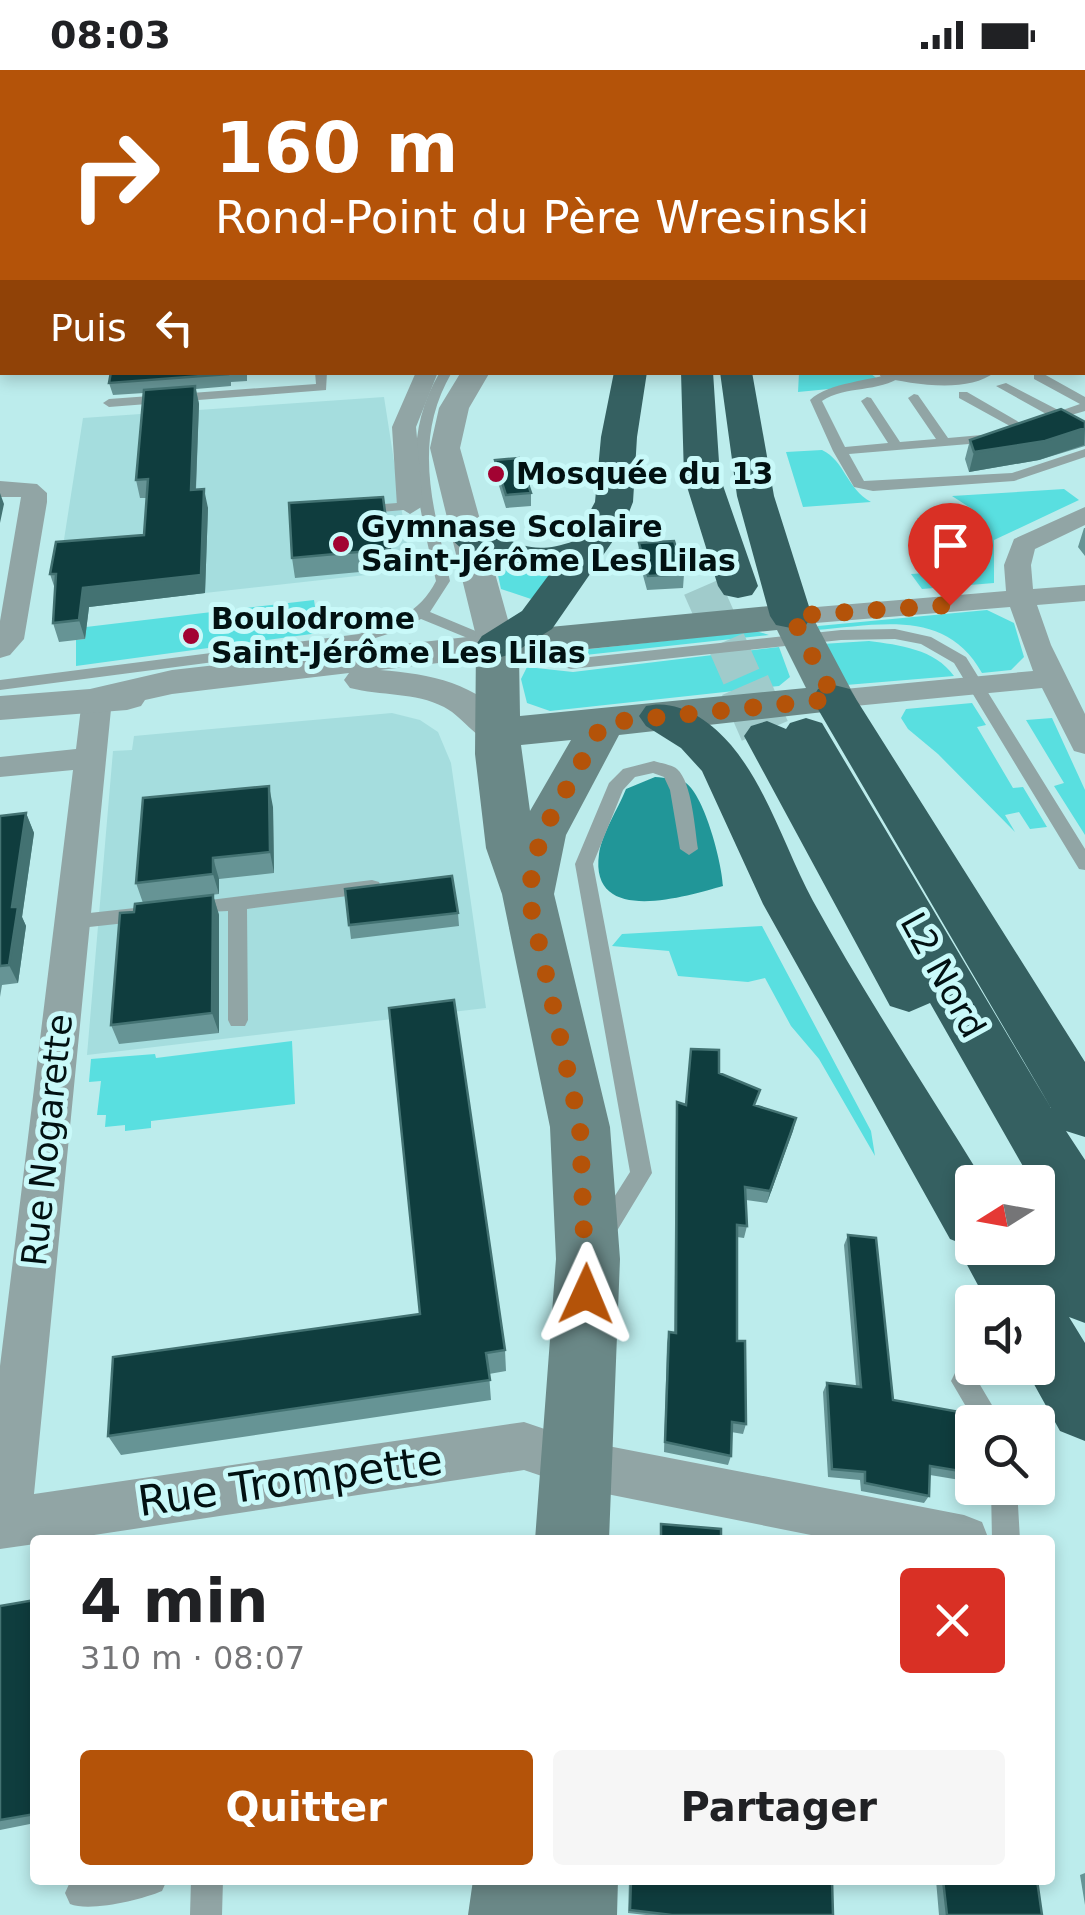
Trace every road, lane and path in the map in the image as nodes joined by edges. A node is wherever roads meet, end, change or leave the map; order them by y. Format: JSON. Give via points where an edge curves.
{"nodes":[{"id":1,"x":274,"y":375,"type":"edge"},
{"id":2,"x":320,"y":375,"type":"edge"},
{"id":3,"x":426,"y":375,"type":"edge"},
{"id":4,"x":444,"y":375,"type":"edge"},
{"id":5,"x":474,"y":375,"type":"edge"},
{"id":6,"x":630,"y":375,"type":"edge"},
{"id":7,"x":670,"y":375,"type":"edge"},
{"id":8,"x":697,"y":375,"type":"edge"},
{"id":9,"x":736,"y":375,"type":"edge"},
{"id":10,"x":891,"y":375,"type":"edge"},
{"id":11,"x":897,"y":375,"type":"edge"},
{"id":12,"x":1038,"y":376,"type":"dead end"},
{"id":13,"x":993,"y":379,"type":"edge"},
{"id":14,"x":274,"y":391,"type":"junction"},
{"id":15,"x":963,"y":395,"type":"dead end"},
{"id":16,"x":914,"y":398,"type":"dead end"},
{"id":17,"x":867,"y":402,"type":"dead end"},
{"id":18,"x":109,"y":403,"type":"dead end"},
{"id":19,"x":1085,"y":404,"type":"edge"},
{"id":20,"x":1058,"y":416,"type":"junction"},
{"id":21,"x":1022,"y":428,"type":"junction"},
{"id":22,"x":945,"y":443,"type":"junction"},
{"id":23,"x":897,"y":447,"type":"junction"},
{"id":24,"x":840,"y":450,"type":"junction"},
{"id":25,"x":1085,"y":454,"type":"edge"},
{"id":26,"x":0,"y":489,"type":"edge"},
{"id":27,"x":410,"y":506,"type":"joint"},
{"id":28,"x":343,"y":512,"type":"edge"},
{"id":29,"x":1085,"y":516,"type":"edge"},
{"id":30,"x":1049,"y":532,"type":"junction"},
{"id":31,"x":466,"y":534,"type":"junction"},
{"id":32,"x":591,"y":548,"type":"junction"},
{"id":33,"x":738,"y":586,"type":"tunnel mouth"},
{"id":34,"x":702,"y":587,"type":"tunnel mouth"},
{"id":35,"x":1080,"y":594,"type":"edge"},
{"id":36,"x":1022,"y":599,"type":"junction"},
{"id":37,"x":422,"y":614,"type":"junction"},
{"id":38,"x":797,"y":627,"type":"junction"},
{"id":39,"x":4,"y":636,"type":"edge"},
{"id":40,"x":497,"y":645,"type":"junction"},
{"id":41,"x":1052,"y":678,"type":"junction"},
{"id":42,"x":0,"y":684,"type":"edge"},
{"id":43,"x":976,"y":685,"type":"junction"},
{"id":44,"x":97,"y":698,"type":"junction"},
{"id":45,"x":0,"y":708,"type":"edge"},
{"id":46,"x":662,"y":716,"type":"junction"},
{"id":47,"x":603,"y":723,"type":"junction"},
{"id":48,"x":802,"y":723,"type":"junction"},
{"id":49,"x":497,"y":733,"type":"junction"},
{"id":50,"x":1085,"y":744,"type":"edge"},
{"id":51,"x":89,"y":758,"type":"junction"},
{"id":52,"x":0,"y":767,"type":"edge"},
{"id":53,"x":689,"y":850,"type":"dead end"},
{"id":54,"x":1085,"y":864,"type":"edge"},
{"id":55,"x":396,"y":884,"type":"edge"},
{"id":56,"x":528,"y":894,"type":"junction"},
{"id":57,"x":237,"y":903,"type":"junction"},
{"id":58,"x":72,"y":922,"type":"junction"},
{"id":59,"x":238,"y":1020,"type":"dead end"},
{"id":60,"x":1085,"y":1112,"type":"edge"},
{"id":61,"x":1010,"y":1165,"type":"edge"},
{"id":62,"x":955,"y":1190,"type":"edge"},
{"id":63,"x":1085,"y":1214,"type":"edge"},
{"id":64,"x":1055,"y":1241,"type":"edge"},
{"id":65,"x":588,"y":1260,"type":"junction"},
{"id":66,"x":1085,"y":1293,"type":"edge"},
{"id":67,"x":1055,"y":1357,"type":"edge"},
{"id":68,"x":1085,"y":1407,"type":"edge"},
{"id":69,"x":577,"y":1464,"type":"junction"},
{"id":70,"x":1005,"y":1505,"type":"edge"},
{"id":71,"x":3,"y":1523,"type":"edge"},
{"id":72,"x":572,"y":1535,"type":"edge"},
{"id":73,"x":939,"y":1535,"type":"edge"},
{"id":74,"x":1006,"y":1535,"type":"edge"},
{"id":75,"x":124,"y":1885,"type":"edge"},
{"id":76,"x":208,"y":1885,"type":"edge"},
{"id":77,"x":515,"y":1885,"type":"edge"},
{"id":78,"x":576,"y":1885,"type":"edge"},
{"id":79,"x":80,"y":1893,"type":"dead end"},
{"id":80,"x":206,"y":1915,"type":"edge"},
{"id":81,"x":512,"y":1915,"type":"edge"},
{"id":82,"x":573,"y":1915,"type":"edge"}],
"edges":[{"from":1,"to":14,"type":"lane"},
{"from":2,"to":14,"type":"lane","via":[[322,387]]},
{"from":3,"to":27,"type":"street","via":[[404,427]]},
{"from":4,"to":37,"type":"lane","via":[[420,451],[442,581]]},
{"from":5,"to":31,"type":"street","via":[[446,425],[445,448]]},
{"from":6,"to":32,"type":"highway","via":[[614,502]]},
{"from":7,"to":34,"type":"highway","via":[[671,476]]},
{"from":8,"to":33,"type":"highway","via":[[702,476]]},
{"from":9,"to":38,"type":"highway","via":[[756,514]]},
{"from":10,"to":24,"type":"lane","via":[[876,387],[833,391],[816,400]]},
{"from":11,"to":13,"type":"street"},
{"from":12,"to":19,"type":"lane"},
{"from":13,"to":20,"type":"lane"},
{"from":14,"to":18,"type":"lane"},
{"from":15,"to":21,"type":"lane"},
{"from":16,"to":22,"type":"lane"},
{"from":17,"to":23,"type":"lane"},
{"from":19,"to":20,"type":"lane"},
{"from":20,"to":21,"type":"lane"},
{"from":21,"to":22,"type":"lane","via":[[985,441]]},
{"from":22,"to":23,"type":"lane"},
{"from":23,"to":24,"type":"lane"},
{"from":24,"to":25,"type":"lane","via":[[859,484],[873,487],[1014,477]]},
{"from":26,"to":39,"type":"street","via":[[34,494]]},
{"from":27,"to":28,"type":"lane"},
{"from":29,"to":30,"type":"street"},
{"from":30,"to":35,"type":"street","via":[[1033,552],[1036,565],[1042,576]]},
{"from":30,"to":36,"type":"street","via":[[1020,550]]},
{"from":31,"to":32,"type":"highway","via":[[531,562]]},
{"from":31,"to":40,"type":"street"},
{"from":32,"to":40,"type":"highway","via":[[537,620]]},
{"from":35,"to":36,"type":"street"},
{"from":36,"to":38,"type":"street"},
{"from":36,"to":41,"type":"street"},
{"from":37,"to":40,"type":"lane"},
{"from":37,"to":42,"type":"lane","via":[[360,638]]},
{"from":38,"to":40,"type":"main road"},
{"from":38,"to":43,"type":"lane","via":[[911,636],[952,653]]},
{"from":38,"to":48,"type":"main road"},
{"from":40,"to":44,"type":"street","via":[[172,682]]},
{"from":40,"to":49,"type":"main road"},
{"from":41,"to":43,"type":"street"},
{"from":41,"to":50,"type":"street"},
{"from":43,"to":48,"type":"street"},
{"from":43,"to":54,"type":"lane"},
{"from":44,"to":45,"type":"street"},
{"from":44,"to":49,"type":"street","via":[[347,678],[427,688],[469,702]]},
{"from":44,"to":51,"type":"street","name":"Rue Nogarette"},
{"from":46,"to":47,"type":"main road"},
{"from":46,"to":48,"type":"main road"},
{"from":46,"to":62,"type":"highway","via":[[696,735],[718,758],[798,921]]},
{"from":47,"to":49,"type":"main road"},
{"from":47,"to":56,"type":"main road","via":[[541,835]]},
{"from":48,"to":60,"type":"highway"},
{"from":48,"to":61,"type":"highway","name":"L2 Nord","via":[[842,876]]},
{"from":48,"to":63,"type":"highway","name":"L2 Nord","via":[[1002,1081]]},
{"from":49,"to":56,"type":"main road","via":[[511,848]]},
{"from":51,"to":52,"type":"street"},
{"from":51,"to":58,"type":"street","name":"Rue Nogarette"},
{"from":53,"to":65,"type":"lane","via":[[679,790],[671,774],[654,767],[629,773],[615,786],[584,864],[641,1173]]},
{"from":55,"to":57,"type":"lane"},
{"from":56,"to":65,"type":"main road","via":[[580,1126]]},
{"from":57,"to":58,"type":"lane"},
{"from":57,"to":59,"type":"lane"},
{"from":58,"to":71,"type":"street","name":"Rue Nogarette"},
{"from":64,"to":66,"type":"highway"},
{"from":65,"to":69,"type":"main road"},
{"from":67,"to":68,"type":"highway"},
{"from":69,"to":71,"type":"street","name":"Rue Trompette","via":[[524,1446]]},
{"from":69,"to":72,"type":"main road"},
{"from":69,"to":73,"type":"street","name":"Rue Trompette"},
{"from":70,"to":74,"type":"lane"},
{"from":75,"to":79,"type":"lane"},
{"from":76,"to":80,"type":"lane"},
{"from":77,"to":81,"type":"main road"},
{"from":78,"to":82,"type":"main road"}]}
